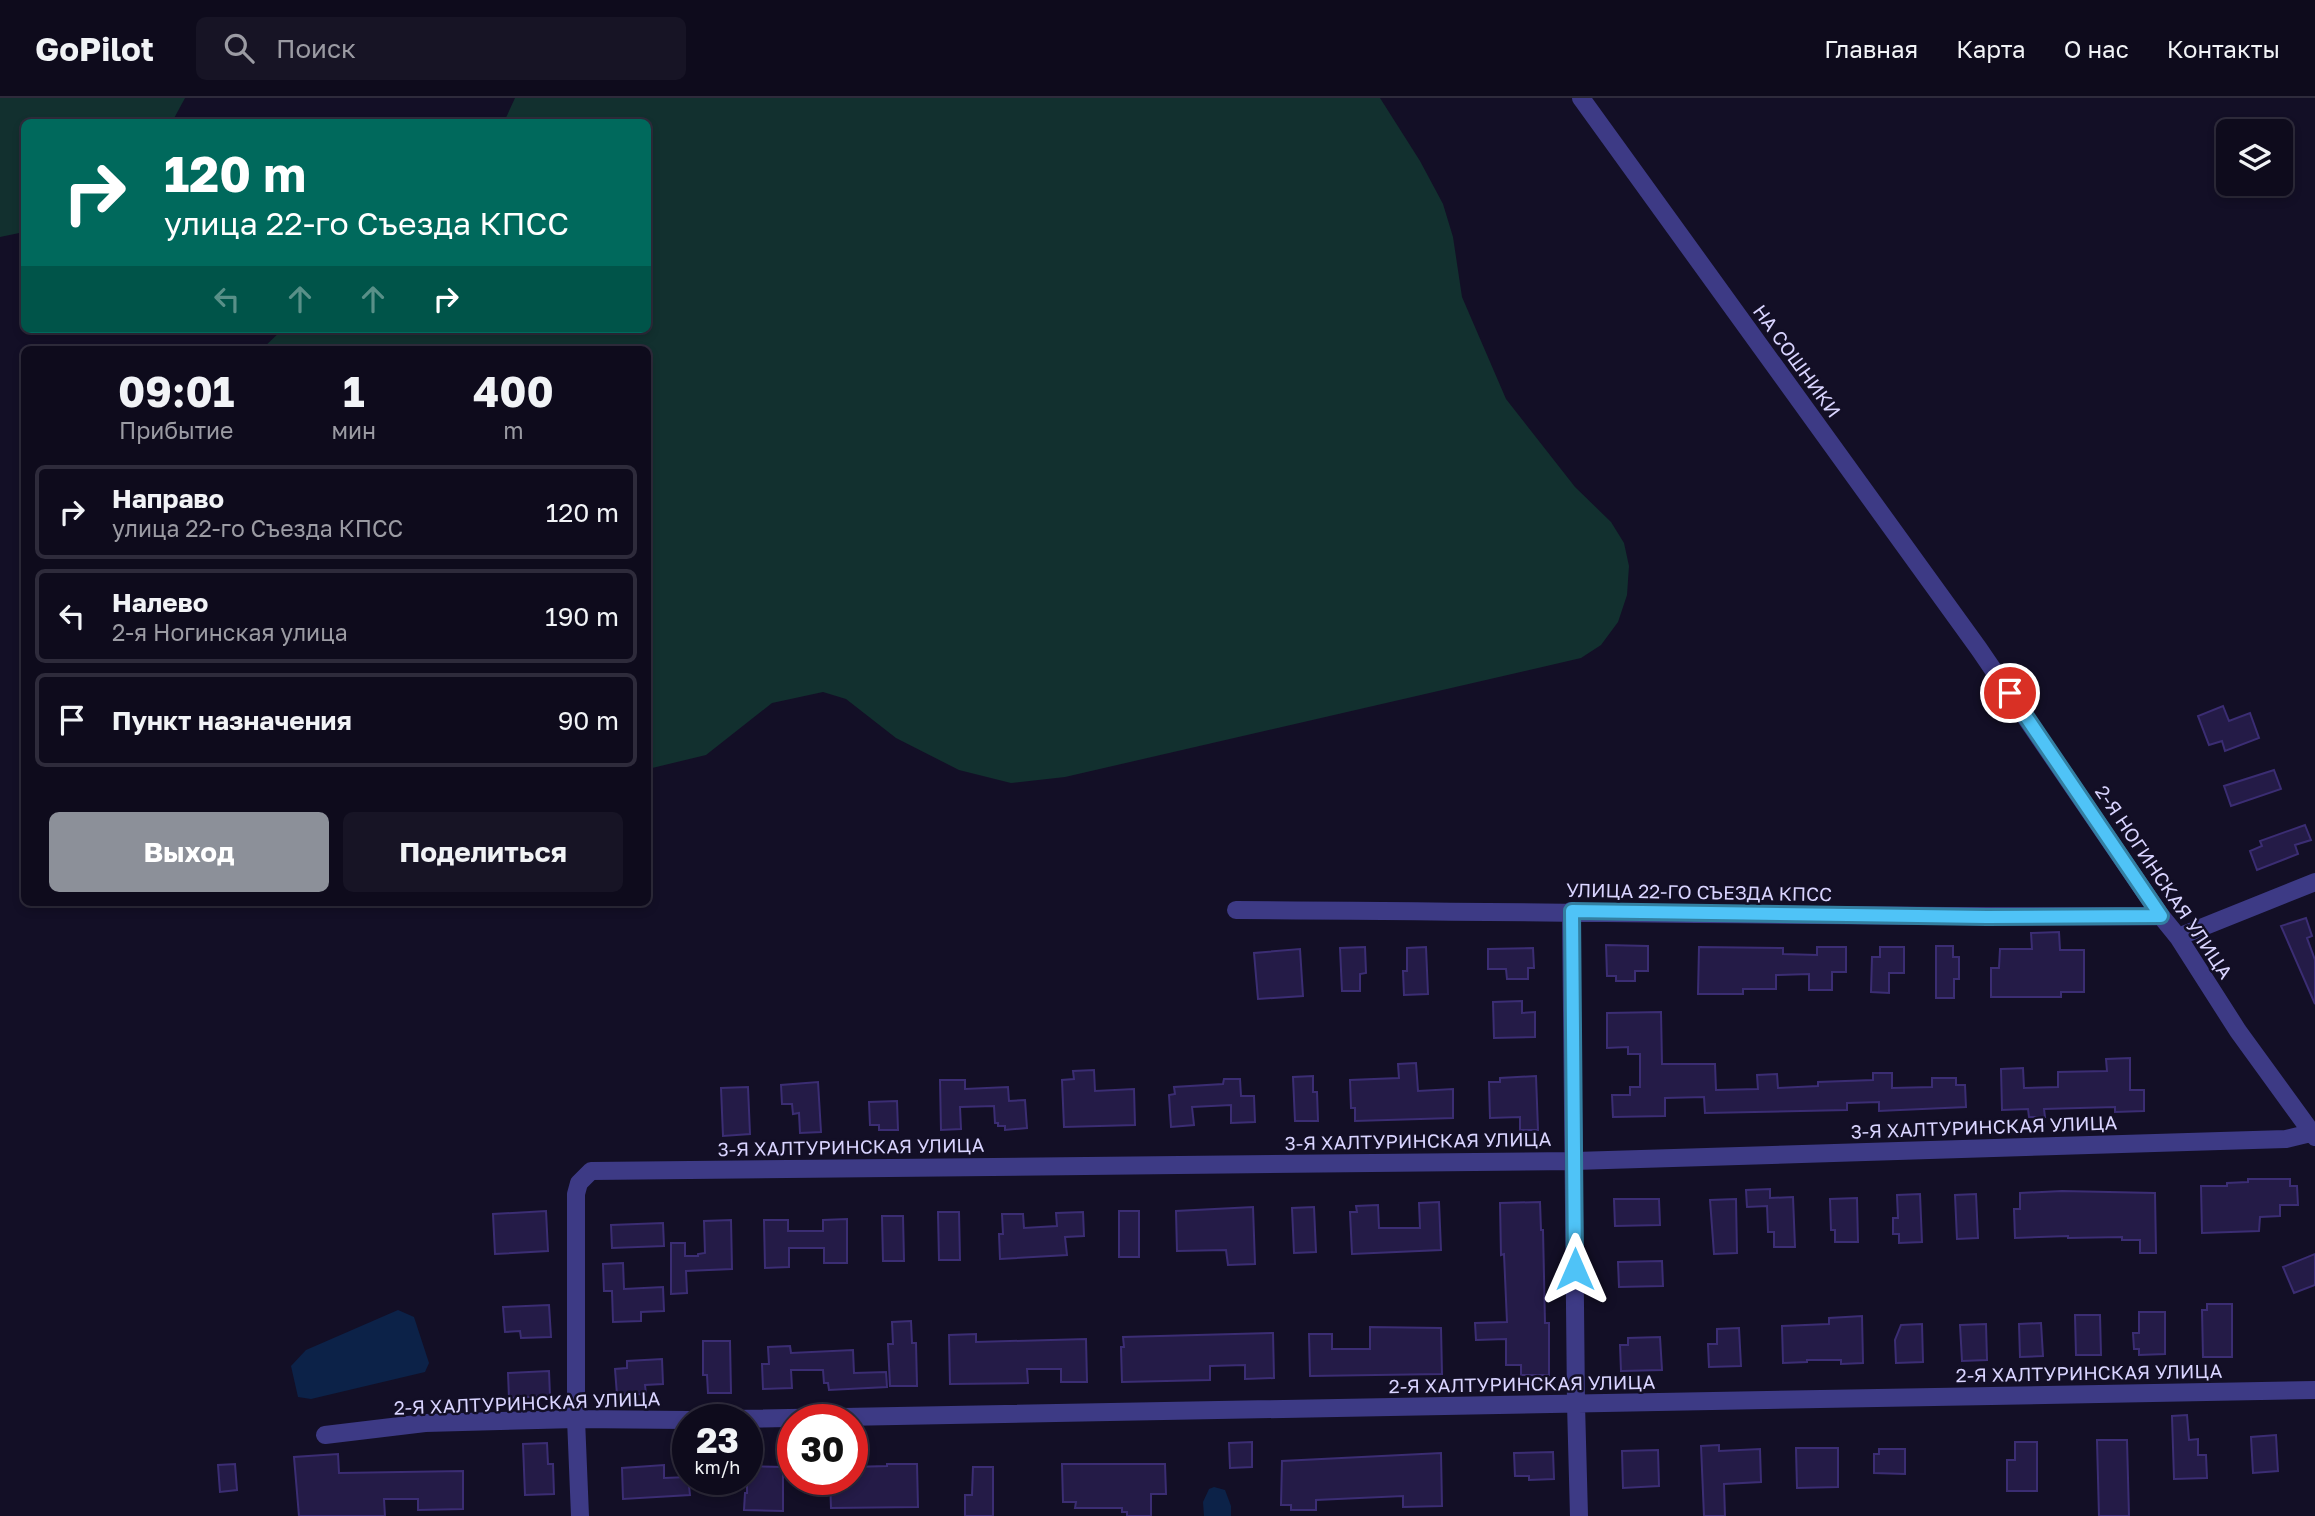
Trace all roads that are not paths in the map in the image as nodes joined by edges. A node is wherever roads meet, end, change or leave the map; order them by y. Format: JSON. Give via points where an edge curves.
{"nodes":[{"id":1,"x":1581,"y":98,"type":"edge"},
{"id":2,"x":1979,"y":649,"type":"joint"},
{"id":3,"x":2315,"y":882,"type":"edge"},
{"id":4,"x":1236,"y":910,"type":"dead end"},
{"id":5,"x":1572,"y":911,"type":"junction"},
{"id":6,"x":2161,"y":916,"type":"junction"},
{"id":7,"x":2178,"y":937,"type":"junction"},
{"id":8,"x":2314,"y":1134,"type":"edge"},
{"id":9,"x":1575,"y":1161,"type":"junction"},
{"id":10,"x":2315,"y":1390,"type":"edge"},
{"id":11,"x":1576,"y":1404,"type":"junction"},
{"id":12,"x":763,"y":1418,"type":"edge"},
{"id":13,"x":576,"y":1419,"type":"junction"},
{"id":14,"x":672,"y":1420,"type":"edge"},
{"id":15,"x":325,"y":1435,"type":"dead end"},
{"id":16,"x":580,"y":1516,"type":"edge"},
{"id":17,"x":1579,"y":1516,"type":"edge"}],
"edges":[{"from":1,"to":2,"type":"street","name":"НА СОШНИКИ"},
{"from":2,"to":6,"type":"street","name":"2-Я НОГИНСКАЯ УЛИЦА"},
{"from":3,"to":7,"type":"street"},
{"from":4,"to":5,"type":"street","name":"УЛИЦА 22-ГО СЪЕЗДА КПСС"},
{"from":5,"to":6,"type":"street","name":"УЛИЦА 22-ГО СЪЕЗДА КПСС"},
{"from":5,"to":9,"type":"street"},
{"from":6,"to":7,"type":"street","name":"2-Я НОГИНСКАЯ УЛИЦА"},
{"from":7,"to":8,"type":"street","name":"2-Я НОГИНСКАЯ УЛИЦА","via":[[2238,1031]]},
{"from":8,"to":9,"type":"street","name":"3-Я ХАЛТУРИНСКАЯ УЛИЦА","via":[[2286,1139]]},
{"from":9,"to":11,"type":"street"},
{"from":9,"to":13,"type":"street","name":"3-Я ХАЛТУРИНСКАЯ УЛИЦА","via":[[591,1171],[576,1194]]},
{"from":10,"to":11,"type":"street","name":"2-Я ХАЛТУРИНСКАЯ УЛИЦА"},
{"from":11,"to":12,"type":"street","name":"2-Я ХАЛТУРИНСКАЯ УЛИЦА"},
{"from":11,"to":17,"type":"street"},
{"from":13,"to":14,"type":"street","name":"2-Я ХАЛТУРИНСКАЯ УЛИЦА"},
{"from":13,"to":15,"type":"street","name":"2-Я ХАЛТУРИНСКАЯ УЛИЦА","via":[[425,1423]]},
{"from":13,"to":16,"type":"street"}]}
